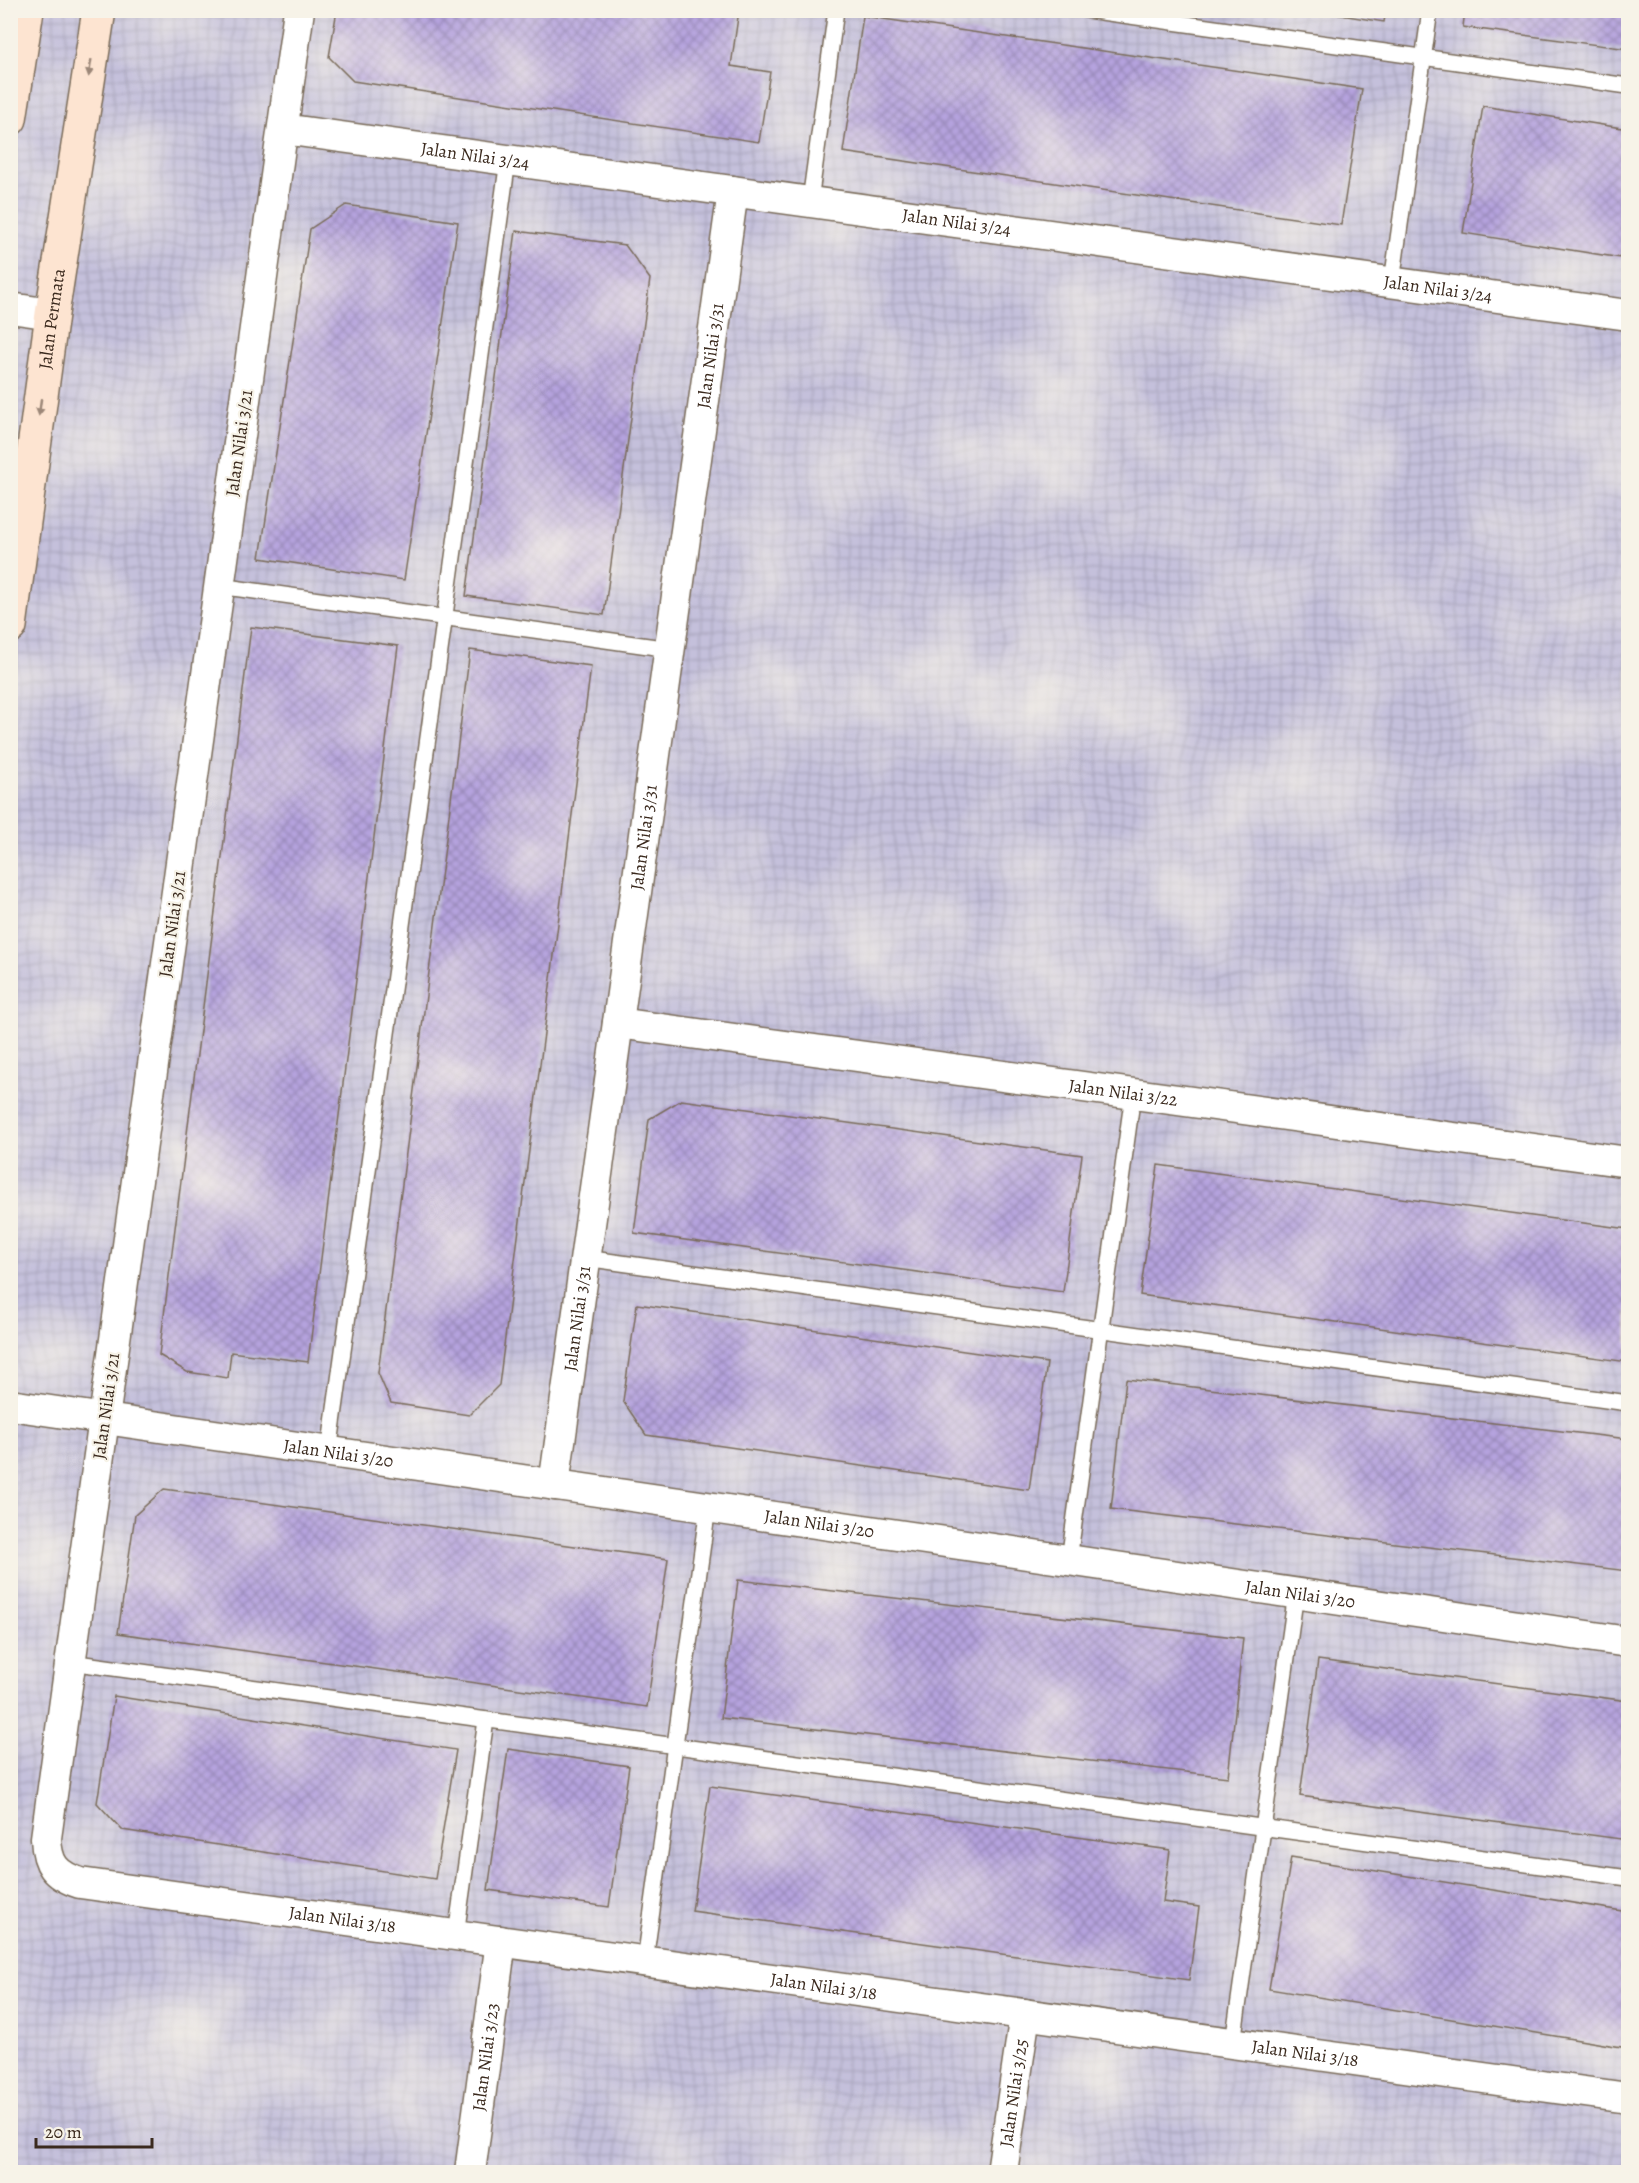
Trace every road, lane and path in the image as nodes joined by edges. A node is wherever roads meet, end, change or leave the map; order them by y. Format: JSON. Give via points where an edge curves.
{"nodes":[{"id":1,"x":27,"y":10,"type":"edge"},
{"id":2,"x":99,"y":10,"type":"edge"},
{"id":3,"x":299,"y":10,"type":"edge"},
{"id":4,"x":836,"y":10,"type":"edge"},
{"id":5,"x":1087,"y":10,"type":"edge"},
{"id":6,"x":1430,"y":10,"type":"edge"},
{"id":7,"x":1424,"y":57,"type":"junction"},
{"id":8,"x":1629,"y":86,"type":"edge"},
{"id":9,"x":10,"y":119,"type":"edge"},
{"id":10,"x":283,"y":129,"type":"junction"},
{"id":11,"x":508,"y":160,"type":"junction"},
{"id":12,"x":733,"y":191,"type":"junction"},
{"id":13,"x":810,"y":201,"type":"junction"},
{"id":14,"x":1392,"y":282,"type":"junction"},
{"id":15,"x":10,"y":308,"type":"edge"},
{"id":16,"x":52,"y":314,"type":"junction"},
{"id":17,"x":1629,"y":315,"type":"edge"},
{"id":18,"x":219,"y":586,"type":"junction"},
{"id":19,"x":444,"y":618,"type":"junction"},
{"id":20,"x":10,"y":626,"type":"edge"},
{"id":21,"x":670,"y":649,"type":"junction"},
{"id":22,"x":618,"y":1023,"type":"junction"},
{"id":23,"x":1133,"y":1094,"type":"junction"},
{"id":24,"x":1629,"y":1162,"type":"edge"},
{"id":25,"x":585,"y":1258,"type":"junction"},
{"id":26,"x":1101,"y":1330,"type":"junction"},
{"id":27,"x":1629,"y":1403,"type":"edge"},
{"id":28,"x":10,"y":1406,"type":"edge"},
{"id":29,"x":104,"y":1419,"type":"junction"},
{"id":30,"x":329,"y":1452,"type":"junction"},
{"id":31,"x":554,"y":1485,"type":"junction"},
{"id":32,"x":708,"y":1507,"type":"junction"},
{"id":33,"x":1069,"y":1560,"type":"junction"},
{"id":34,"x":1296,"y":1593,"type":"junction"},
{"id":35,"x":1629,"y":1642,"type":"edge"},
{"id":36,"x":70,"y":1662,"type":"junction"},
{"id":37,"x":486,"y":1720,"type":"junction"},
{"id":38,"x":675,"y":1746,"type":"junction"},
{"id":39,"x":1263,"y":1828,"type":"junction"},
{"id":40,"x":46,"y":1838,"type":"joint"},
{"id":41,"x":1629,"y":1878,"type":"edge"},
{"id":42,"x":456,"y":1935,"type":"junction"},
{"id":43,"x":501,"y":1941,"type":"junction"},
{"id":44,"x":645,"y":1961,"type":"junction"},
{"id":45,"x":1025,"y":2014,"type":"junction"},
{"id":46,"x":1233,"y":2043,"type":"junction"},
{"id":47,"x":1629,"y":2097,"type":"edge"},
{"id":48,"x":470,"y":2172,"type":"edge"},
{"id":49,"x":1002,"y":2172,"type":"edge"}],
"edges":[{"from":1,"to":9,"type":"main road"},
{"from":2,"to":16,"type":"main road","name":"Jalan Permata","one_way":true},
{"from":3,"to":10,"type":"street","name":"Jalan Nilai 3/21"},
{"from":4,"to":13,"type":"lane"},
{"from":5,"to":7,"type":"lane"},
{"from":6,"to":7,"type":"lane"},
{"from":7,"to":8,"type":"lane"},
{"from":7,"to":14,"type":"lane"},
{"from":10,"to":11,"type":"street","name":"Jalan Nilai 3/24"},
{"from":10,"to":18,"type":"street","name":"Jalan Nilai 3/21"},
{"from":11,"to":12,"type":"street","name":"Jalan Nilai 3/24"},
{"from":11,"to":19,"type":"lane"},
{"from":12,"to":13,"type":"street","name":"Jalan Nilai 3/24"},
{"from":12,"to":21,"type":"street","name":"Jalan Nilai 3/31"},
{"from":13,"to":14,"type":"street","name":"Jalan Nilai 3/24"},
{"from":14,"to":17,"type":"street","name":"Jalan Nilai 3/24"},
{"from":15,"to":16,"type":"street"},
{"from":16,"to":20,"type":"main road","name":"Jalan Permata","one_way":true},
{"from":18,"to":19,"type":"lane"},
{"from":18,"to":29,"type":"street","name":"Jalan Nilai 3/21"},
{"from":19,"to":21,"type":"lane"},
{"from":19,"to":30,"type":"lane"},
{"from":21,"to":22,"type":"street","name":"Jalan Nilai 3/31"},
{"from":22,"to":23,"type":"street","name":"Jalan Nilai 3/22"},
{"from":22,"to":25,"type":"street","name":"Jalan Nilai 3/31"},
{"from":23,"to":24,"type":"street","name":"Jalan Nilai 3/22"},
{"from":23,"to":26,"type":"lane"},
{"from":25,"to":26,"type":"lane"},
{"from":25,"to":31,"type":"street","name":"Jalan Nilai 3/31"},
{"from":26,"to":27,"type":"lane"},
{"from":26,"to":33,"type":"lane"},
{"from":28,"to":29,"type":"street","name":"Jalan Nilai 3/20"},
{"from":29,"to":30,"type":"street","name":"Jalan Nilai 3/20"},
{"from":29,"to":36,"type":"street","name":"Jalan Nilai 3/21"},
{"from":30,"to":31,"type":"street","name":"Jalan Nilai 3/20"},
{"from":31,"to":32,"type":"street","name":"Jalan Nilai 3/20"},
{"from":32,"to":33,"type":"street","name":"Jalan Nilai 3/20"},
{"from":32,"to":38,"type":"lane"},
{"from":33,"to":34,"type":"street","name":"Jalan Nilai 3/20"},
{"from":34,"to":35,"type":"street","name":"Jalan Nilai 3/20"},
{"from":34,"to":39,"type":"lane"},
{"from":36,"to":37,"type":"lane"},
{"from":36,"to":40,"type":"street","name":"Jalan Nilai 3/21"},
{"from":37,"to":38,"type":"lane"},
{"from":37,"to":42,"type":"lane"},
{"from":38,"to":39,"type":"lane"},
{"from":38,"to":44,"type":"lane"},
{"from":39,"to":41,"type":"lane"},
{"from":39,"to":46,"type":"lane"},
{"from":40,"to":42,"type":"street","name":"Jalan Nilai 3/18","via":[[53,1867],[65,1878],[80,1883]]},
{"from":42,"to":43,"type":"street","name":"Jalan Nilai 3/18"},
{"from":43,"to":44,"type":"street","name":"Jalan Nilai 3/18"},
{"from":43,"to":48,"type":"street","name":"Jalan Nilai 3/23"},
{"from":44,"to":45,"type":"street","name":"Jalan Nilai 3/18"},
{"from":45,"to":46,"type":"street","name":"Jalan Nilai 3/18"},
{"from":45,"to":49,"type":"street","name":"Jalan Nilai 3/25"},
{"from":46,"to":47,"type":"street","name":"Jalan Nilai 3/18"}]}
